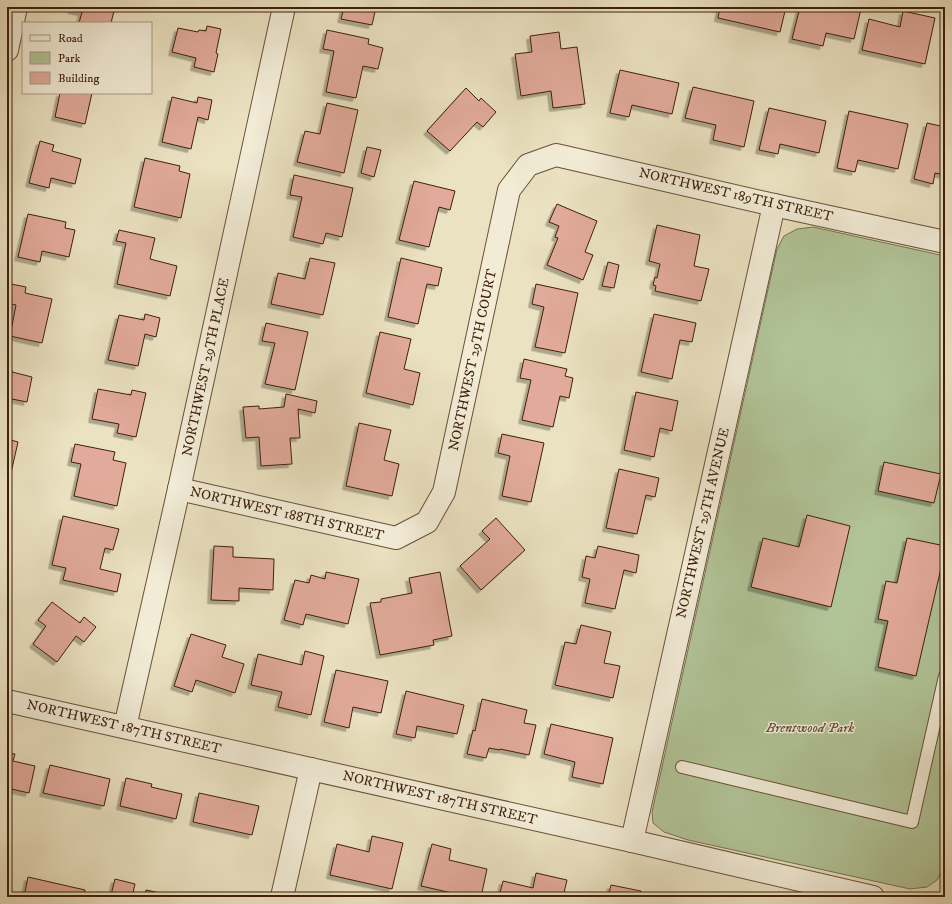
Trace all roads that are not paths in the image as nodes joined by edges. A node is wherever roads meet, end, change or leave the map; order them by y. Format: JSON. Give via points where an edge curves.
{"nodes":[{"id":1,"x":16,"y":7,"type":"edge"},
{"id":2,"x":284,"y":7,"type":"edge"},
{"id":3,"x":7,"y":50,"type":"edge"},
{"id":4,"x":528,"y":165,"type":"joint"},
{"id":5,"x":774,"y":205,"type":"junction"},
{"id":6,"x":945,"y":242,"type":"edge"},
{"id":7,"x":179,"y":489,"type":"junction"},
{"id":8,"x":396,"y":538,"type":"joint"},
{"id":9,"x":945,"y":676,"type":"edge"},
{"id":10,"x":7,"y":701,"type":"edge"},
{"id":11,"x":125,"y":727,"type":"junction"},
{"id":12,"x":682,"y":767,"type":"dead end"},
{"id":13,"x":311,"y":770,"type":"junction"},
{"id":14,"x":632,"y":841,"type":"junction"},
{"id":15,"x":282,"y":897,"type":"edge"},
{"id":16,"x":873,"y":897,"type":"edge"}],
"edges":[{"from":1,"to":3,"type":"street"},
{"from":2,"to":7,"type":"street","name":"NORTHWEST 29TH PLACE"},
{"from":4,"to":5,"type":"street","name":"NORTHWEST 189TH STREET","via":[[556,155]]},
{"from":4,"to":8,"type":"street","name":"NORTHWEST 29TH COURT","via":[[509,190],[444,492],[427,522]]},
{"from":5,"to":6,"type":"street","name":"NORTHWEST 189TH STREET"},
{"from":5,"to":14,"type":"street","name":"NORTHWEST 29TH AVENUE"},
{"from":7,"to":8,"type":"street","name":"NORTHWEST 188TH STREET"},
{"from":7,"to":11,"type":"street","name":"NORTHWEST 29TH PLACE"},
{"from":9,"to":12,"type":"lane","via":[[912,822]]},
{"from":10,"to":11,"type":"street","name":"NORTHWEST 187TH STREET"},
{"from":11,"to":13,"type":"street","name":"NORTHWEST 187TH STREET"},
{"from":13,"to":14,"type":"street","name":"NORTHWEST 187TH STREET"},
{"from":13,"to":15,"type":"street"},
{"from":14,"to":16,"type":"street","name":"NORTHWEST 187TH STREET"}]}
